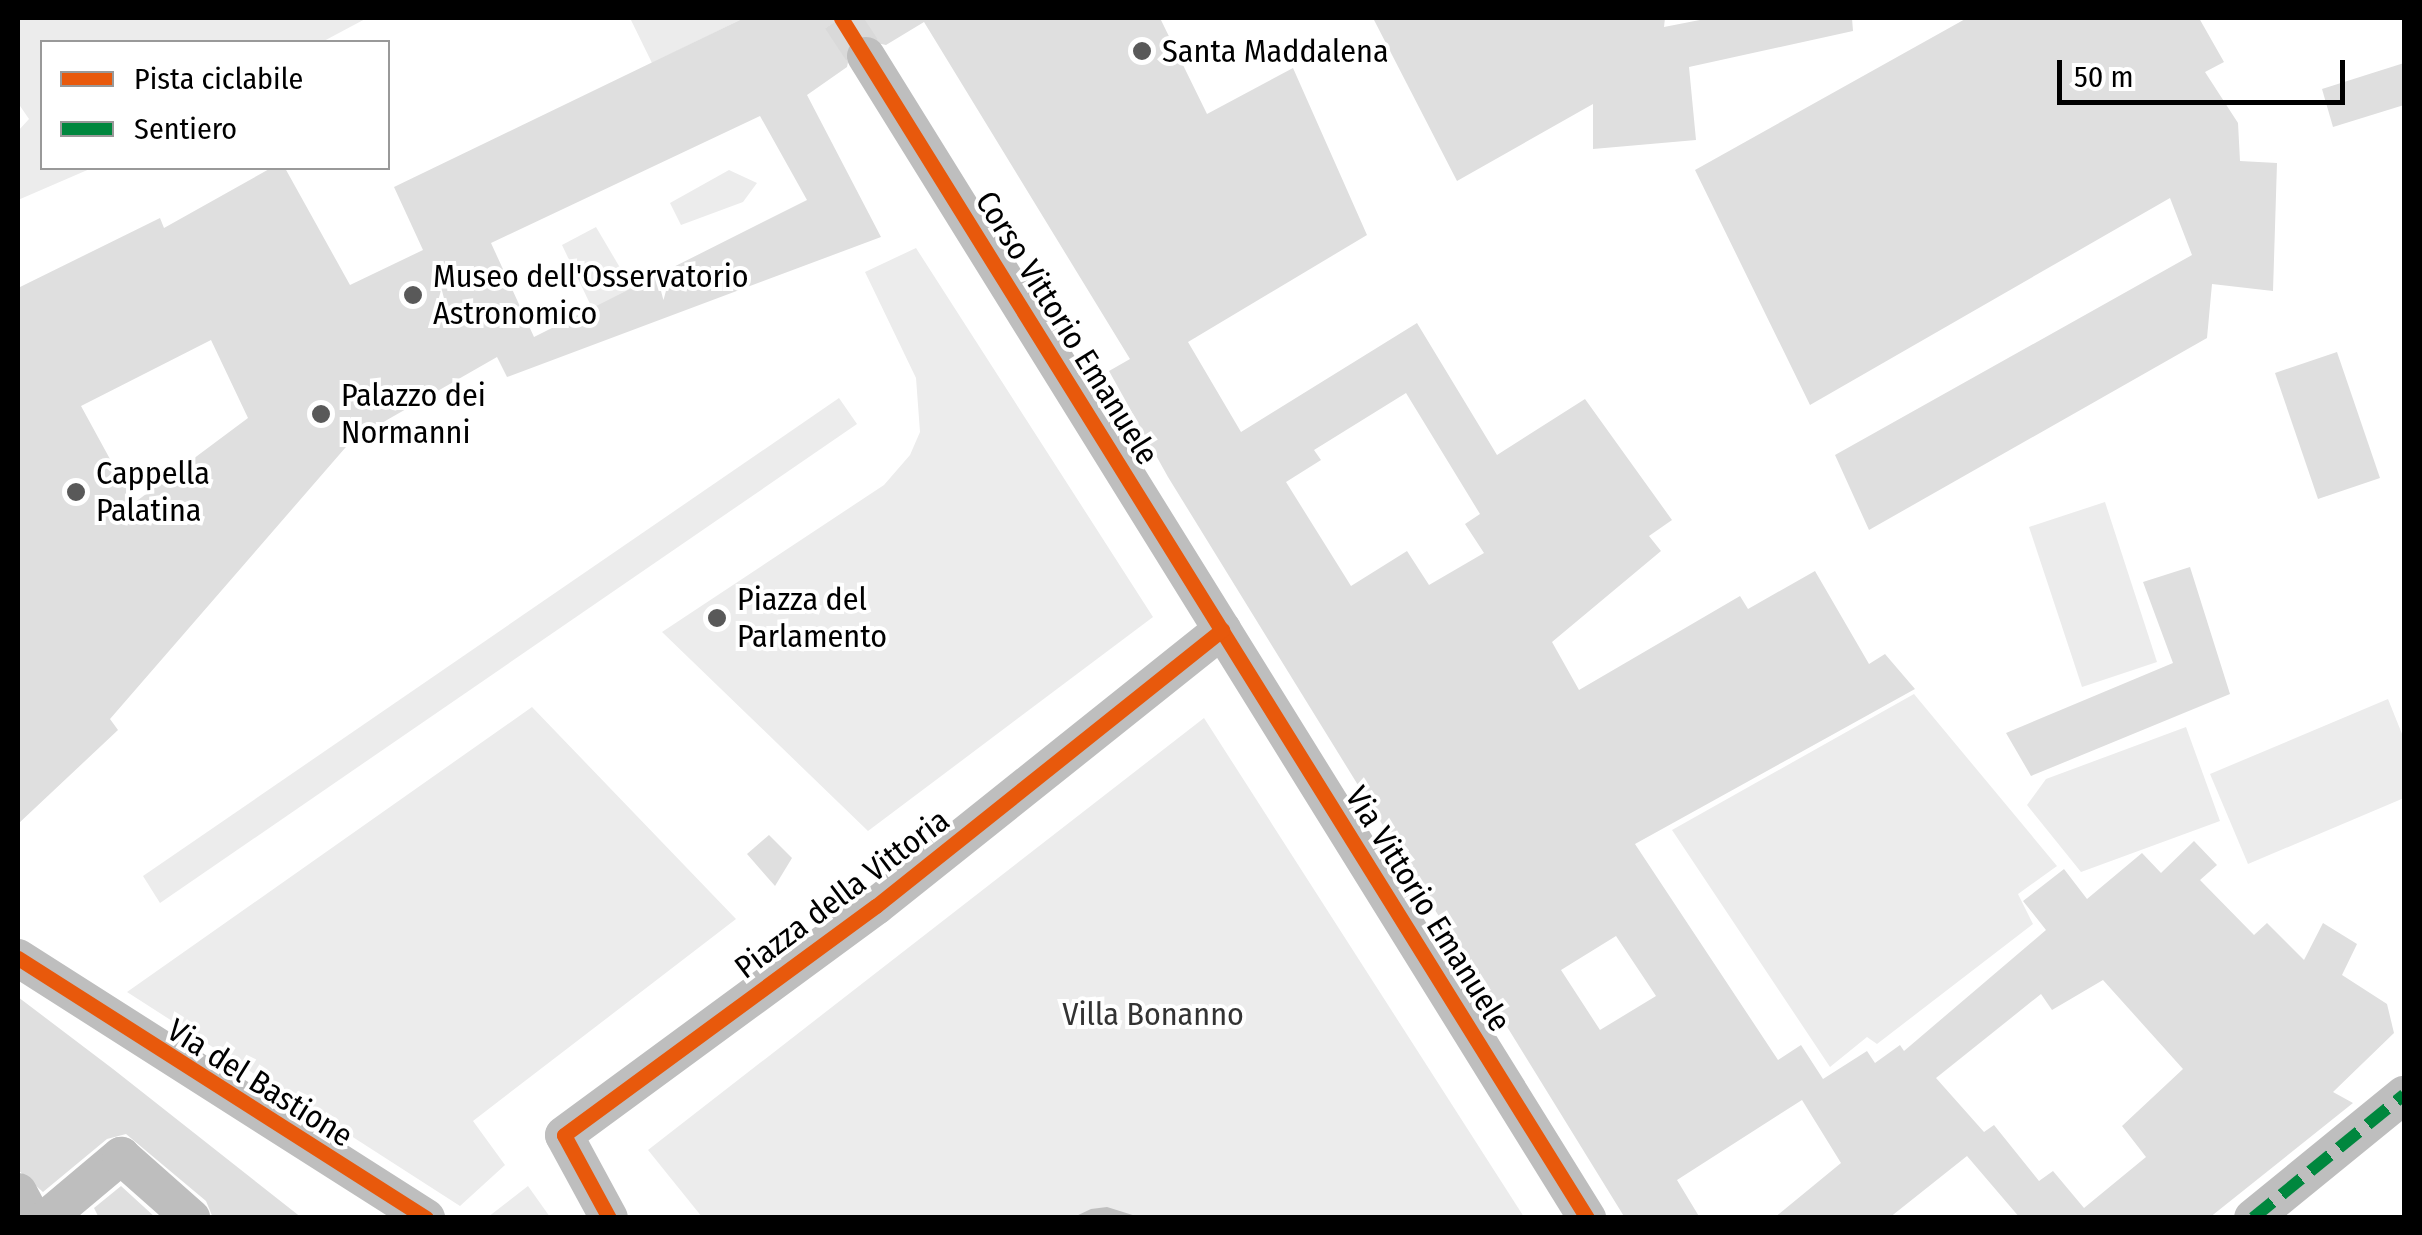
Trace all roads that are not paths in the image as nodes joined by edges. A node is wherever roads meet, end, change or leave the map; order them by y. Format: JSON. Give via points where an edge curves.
{"nodes":[{"id":1,"x":866,"y":56,"type":"tunnel mouth"},
{"id":2,"x":1222,"y":630,"type":"junction"},
{"id":3,"x":19,"y":964,"type":"edge"},
{"id":4,"x":2404,"y":1095,"type":"edge"},
{"id":5,"x":18,"y":1192,"type":"edge"},
{"id":6,"x":2295,"y":1205,"type":"edge"},
{"id":7,"x":69,"y":1211,"type":"edge"},
{"id":8,"x":32,"y":1218,"type":"edge"},
{"id":9,"x":191,"y":1218,"type":"edge"},
{"id":10,"x":426,"y":1218,"type":"edge"},
{"id":11,"x":609,"y":1218,"type":"edge"},
{"id":12,"x":1587,"y":1218,"type":"edge"},
{"id":13,"x":2253,"y":1218,"type":"edge"}],
"edges":[{"from":1,"to":2,"type":"street","name":"Corso Vittorio Emanuele"},
{"from":2,"to":11,"type":"street","name":"Piazza della Vittoria","via":[[876,906],[564,1135]]},
{"from":2,"to":12,"type":"street","name":"Via Vittorio Emanuele"},
{"from":3,"to":10,"type":"street","name":"Via del Bastione"},
{"from":4,"to":6,"type":"street"},
{"from":5,"to":8,"type":"street"},
{"from":6,"to":13,"type":"street"},
{"from":7,"to":9,"type":"street","via":[[121,1156]]}]}
